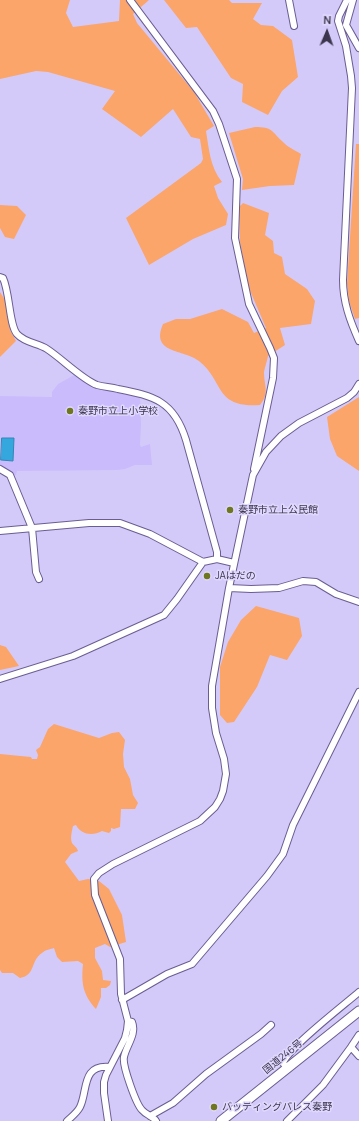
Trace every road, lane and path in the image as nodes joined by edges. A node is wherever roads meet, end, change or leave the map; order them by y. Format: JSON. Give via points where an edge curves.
{"nodes":[{"id":1,"x":130,"y":0,"type":"edge"},
{"id":2,"x":289,"y":0,"type":"edge"},
{"id":3,"x":346,"y":0,"type":"edge"},
{"id":4,"x":353,"y":0,"type":"edge"},
{"id":5,"x":294,"y":26,"type":"dead end"},
{"id":6,"x":359,"y":48,"type":"edge"},
{"id":7,"x":0,"y":277,"type":"edge"},
{"id":8,"x":359,"y":341,"type":"edge"},
{"id":9,"x":359,"y":384,"type":"edge"},
{"id":10,"x":0,"y":469,"type":"edge"},
{"id":11,"x":253,"y":475,"type":"junction"},
{"id":12,"x":32,"y":528,"type":"junction"},
{"id":13,"x":0,"y":531,"type":"edge"},
{"id":14,"x":217,"y":559,"type":"junction"},
{"id":15,"x":203,"y":562,"type":"junction"},
{"id":16,"x":234,"y":563,"type":"junction"},
{"id":17,"x":39,"y":579,"type":"dead end"},
{"id":18,"x":230,"y":588,"type":"junction"},
{"id":19,"x":359,"y":602,"type":"edge"},
{"id":20,"x":0,"y":679,"type":"edge"},
{"id":21,"x":359,"y":692,"type":"edge"},
{"id":22,"x":359,"y":992,"type":"edge"},
{"id":23,"x":122,"y":1000,"type":"junction"},
{"id":24,"x":359,"y":1010,"type":"edge"},
{"id":25,"x":128,"y":1021,"type":"junction"},
{"id":26,"x":271,"y":1025,"type":"dead end"},
{"id":27,"x":359,"y":1035,"type":"edge"},
{"id":28,"x":351,"y":1048,"type":"junction"},
{"id":29,"x":359,"y":1056,"type":"edge"},
{"id":30,"x":110,"y":1066,"type":"junction"},
{"id":31,"x":287,"y":1068,"type":"junction"},
{"id":32,"x":150,"y":1116,"type":"junction"},
{"id":33,"x":108,"y":1120,"type":"edge"},
{"id":34,"x":67,"y":1121,"type":"edge"},
{"id":35,"x":156,"y":1121,"type":"edge"},
{"id":36,"x":221,"y":1121,"type":"edge"},
{"id":37,"x":287,"y":1121,"type":"edge"}],
"edges":[{"from":1,"to":11,"type":"street","via":[[213,111],[236,179],[235,238],[238,254],[249,304],[274,358],[273,378]]},
{"from":2,"to":5,"type":"street"},
{"from":3,"to":8,"type":"street","via":[[338,21],[346,46],[352,88],[342,280],[346,306]]},
{"from":4,"to":6,"type":"street","via":[[346,26]]},
{"from":7,"to":14,"type":"street","via":[[4,278],[7,288],[16,333],[23,339],[46,348],[96,384],[141,393],[166,405],[173,413],[186,440]]},
{"from":9,"to":11,"type":"street","via":[[347,398],[299,423],[281,436],[266,452]]},
{"from":10,"to":12,"type":"street","via":[[10,475]]},
{"from":11,"to":16,"type":"street"},
{"from":12,"to":13,"type":"street"},
{"from":12,"to":15,"type":"street","via":[[120,523],[150,534]]},
{"from":12,"to":17,"type":"street","via":[[36,572]]},
{"from":14,"to":15,"type":"street"},
{"from":14,"to":16,"type":"street"},
{"from":15,"to":20,"type":"street","via":[[164,615],[73,656]]},
{"from":16,"to":18,"type":"street"},
{"from":18,"to":19,"type":"street","via":[[279,588],[303,581],[316,582],[336,594]]},
{"from":18,"to":23,"type":"street","via":[[212,686],[212,708],[226,774],[220,799],[200,821],[113,864],[94,879],[95,895],[120,959]]},
{"from":21,"to":23,"type":"street","via":[[293,825],[282,854],[267,876],[192,964],[167,974]]},
{"from":22,"to":31,"type":"street","via":[[295,1047],[284,1059],[283,1063]]},
{"from":23,"to":25,"type":"street"},
{"from":24,"to":31,"type":"highway","name":"国道246号"},
{"from":25,"to":30,"type":"street","via":[[125,1038]]},
{"from":25,"to":32,"type":"street","via":[[134,1026],[124,1065],[135,1097],[142,1110]]},
{"from":26,"to":32,"type":"street","via":[[206,1074],[174,1102]]},
{"from":27,"to":28,"type":"street"},
{"from":28,"to":29,"type":"street"},
{"from":28,"to":37,"type":"street","via":[[314,1095]]},
{"from":30,"to":33,"type":"street","via":[[104,1088]]},
{"from":30,"to":34,"type":"street","via":[[102,1066],[93,1071],[84,1086],[80,1108]]},
{"from":31,"to":36,"type":"highway","name":"国道246号"},
{"from":32,"to":35,"type":"street"}]}
